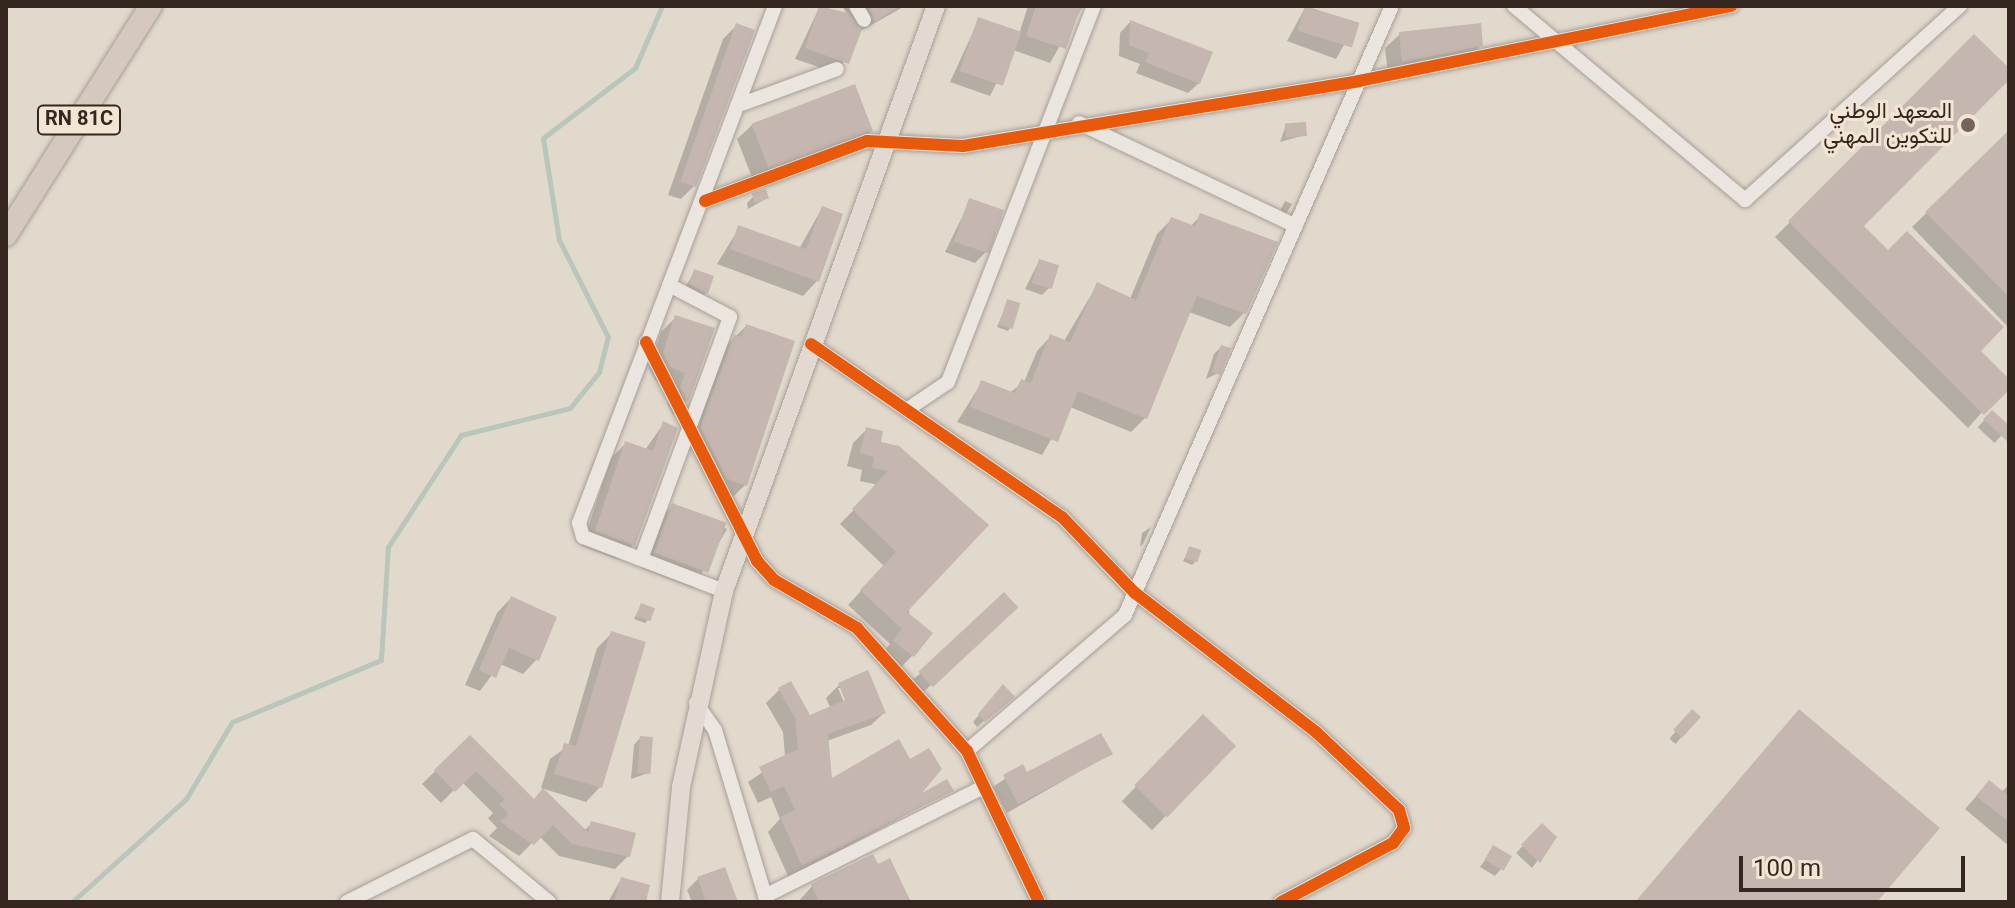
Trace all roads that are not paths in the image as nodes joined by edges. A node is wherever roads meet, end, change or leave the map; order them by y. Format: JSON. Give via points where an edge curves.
{"nodes":[{"id":1,"x":151,"y":6,"type":"edge"},
{"id":2,"x":775,"y":6,"type":"edge"},
{"id":3,"x":856,"y":6,"type":"edge"},
{"id":4,"x":936,"y":6,"type":"edge"},
{"id":5,"x":1094,"y":6,"type":"edge"},
{"id":6,"x":1392,"y":6,"type":"edge"},
{"id":7,"x":1514,"y":6,"type":"edge"},
{"id":8,"x":1732,"y":6,"type":"edge"},
{"id":9,"x":1960,"y":6,"type":"edge"},
{"id":10,"x":864,"y":20,"type":"dead end"},
{"id":11,"x":1553,"y":39,"type":"junction"},
{"id":12,"x":837,"y":69,"type":"dead end"},
{"id":13,"x":1359,"y":81,"type":"junction"},
{"id":14,"x":742,"y":104,"type":"junction"},
{"id":15,"x":1079,"y":123,"type":"junction"},
{"id":16,"x":1048,"y":128,"type":"junction"},
{"id":17,"x":888,"y":139,"type":"junction"},
{"id":18,"x":705,"y":201,"type":"junction"},
{"id":19,"x":1296,"y":226,"type":"junction"},
{"id":20,"x":6,"y":235,"type":"edge"},
{"id":21,"x":669,"y":285,"type":"junction"},
{"id":22,"x":646,"y":342,"type":"junction"},
{"id":23,"x":811,"y":344,"type":"junction"},
{"id":24,"x":908,"y":409,"type":"junction"},
{"id":25,"x":691,"y":429,"type":"junction"},
{"id":26,"x":743,"y":534,"type":"junction"},
{"id":27,"x":641,"y":559,"type":"junction"},
{"id":28,"x":724,"y":591,"type":"junction"},
{"id":29,"x":1135,"y":593,"type":"junction"},
{"id":30,"x":696,"y":703,"type":"junction"},
{"id":31,"x":967,"y":751,"type":"junction"},
{"id":32,"x":984,"y":787,"type":"junction"},
{"id":33,"x":766,"y":899,"type":"edge"},
{"id":34,"x":347,"y":902,"type":"edge"},
{"id":35,"x":549,"y":902,"type":"edge"},
{"id":36,"x":670,"y":902,"type":"edge"},
{"id":37,"x":1039,"y":902,"type":"edge"},
{"id":38,"x":1281,"y":902,"type":"edge"}],
"edges":[{"from":1,"to":20,"type":"highway","number":"RN 81C"},
{"from":2,"to":14,"type":"street"},
{"from":3,"to":10,"type":"street"},
{"from":4,"to":17,"type":"main road"},
{"from":5,"to":16,"type":"street"},
{"from":6,"to":13,"type":"street"},
{"from":7,"to":11,"type":"street"},
{"from":8,"to":11,"type":"street"},
{"from":9,"to":11,"type":"street","via":[[1750,200],[1740,200]]},
{"from":11,"to":13,"type":"street"},
{"from":12,"to":14,"type":"street"},
{"from":13,"to":15,"type":"street"},
{"from":13,"to":19,"type":"street"},
{"from":14,"to":18,"type":"street"},
{"from":15,"to":16,"type":"street"},
{"from":15,"to":19,"type":"street"},
{"from":16,"to":17,"type":"street","via":[[963,146]]},
{"from":16,"to":24,"type":"street","via":[[948,382]]},
{"from":17,"to":18,"type":"street","via":[[845,147]]},
{"from":17,"to":23,"type":"main road"},
{"from":18,"to":21,"type":"street"},
{"from":19,"to":29,"type":"street"},
{"from":21,"to":22,"type":"street"},
{"from":21,"to":25,"type":"street","via":[[730,314]]},
{"from":22,"to":25,"type":"street"},
{"from":22,"to":27,"type":"street","via":[[579,523],[583,537]]},
{"from":23,"to":24,"type":"street"},
{"from":23,"to":26,"type":"main road"},
{"from":24,"to":29,"type":"street","via":[[1062,517]]},
{"from":25,"to":26,"type":"street"},
{"from":25,"to":27,"type":"street"},
{"from":26,"to":28,"type":"main road"},
{"from":26,"to":31,"type":"street","via":[[767,574],[857,628]]},
{"from":27,"to":28,"type":"street"},
{"from":28,"to":30,"type":"main road"},
{"from":29,"to":31,"type":"street","via":[[1125,615]]},
{"from":29,"to":38,"type":"street","via":[[1316,732],[1399,810],[1404,828],[1393,843]]},
{"from":30,"to":33,"type":"street","via":[[715,730]]},
{"from":30,"to":36,"type":"main road"},
{"from":31,"to":32,"type":"street"},
{"from":32,"to":33,"type":"street"},
{"from":32,"to":37,"type":"street"},
{"from":34,"to":35,"type":"street","via":[[473,839]]}]}
